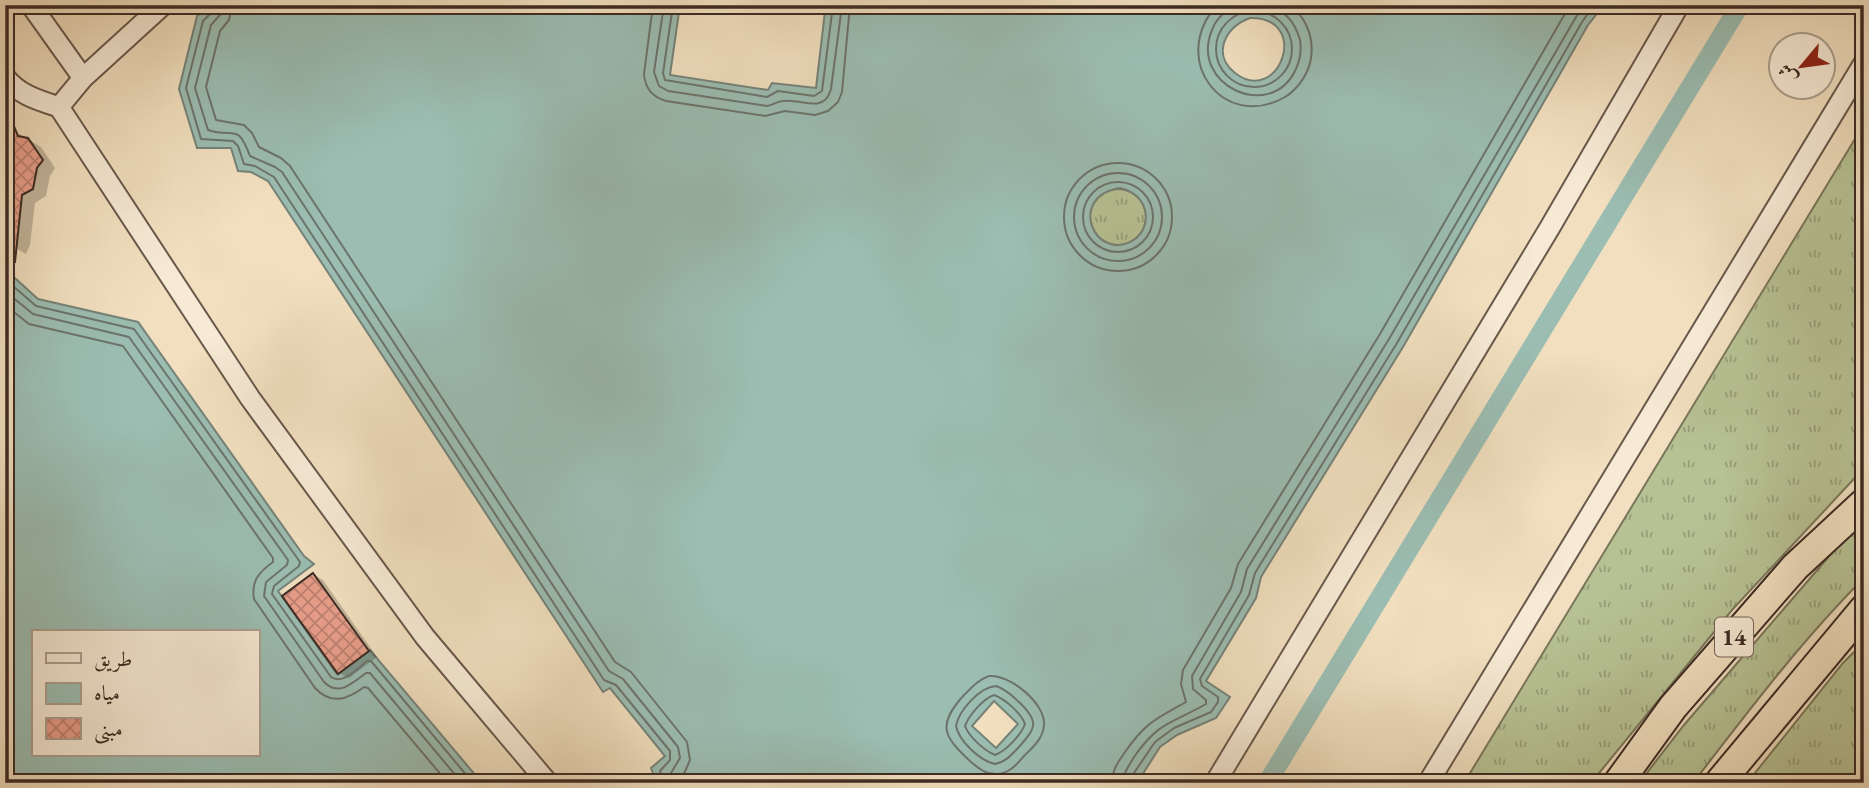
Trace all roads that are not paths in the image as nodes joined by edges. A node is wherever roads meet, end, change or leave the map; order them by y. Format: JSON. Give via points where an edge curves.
{"nodes":[{"id":1,"x":31,"y":5,"type":"edge"},
{"id":2,"x":163,"y":5,"type":"edge"},
{"id":3,"x":1679,"y":5,"type":"edge"},
{"id":4,"x":1864,"y":63,"type":"edge"},
{"id":5,"x":5,"y":77,"type":"edge"},
{"id":6,"x":83,"y":78,"type":"junction"},
{"id":7,"x":59,"y":107,"type":"junction"},
{"id":8,"x":1864,"y":503,"type":"edge"},
{"id":9,"x":1864,"y":610,"type":"edge"},
{"id":10,"x":548,"y":783,"type":"edge"},
{"id":11,"x":1215,"y":783,"type":"edge"},
{"id":12,"x":1428,"y":783,"type":"edge"},
{"id":13,"x":1618,"y":783,"type":"edge"},
{"id":14,"x":1719,"y":783,"type":"edge"}],
"edges":[{"from":1,"to":6,"type":"street"},
{"from":2,"to":6,"type":"street"},
{"from":3,"to":11,"type":"street"},
{"from":4,"to":12,"type":"street"},
{"from":5,"to":7,"type":"street","via":[[14,89]]},
{"from":6,"to":7,"type":"street"},
{"from":7,"to":10,"type":"street","via":[[250,398],[425,637]]},
{"from":8,"to":13,"type":"highway","number":"14","via":[[1795,567],[1673,707]]},
{"from":9,"to":14,"type":"highway"}]}
